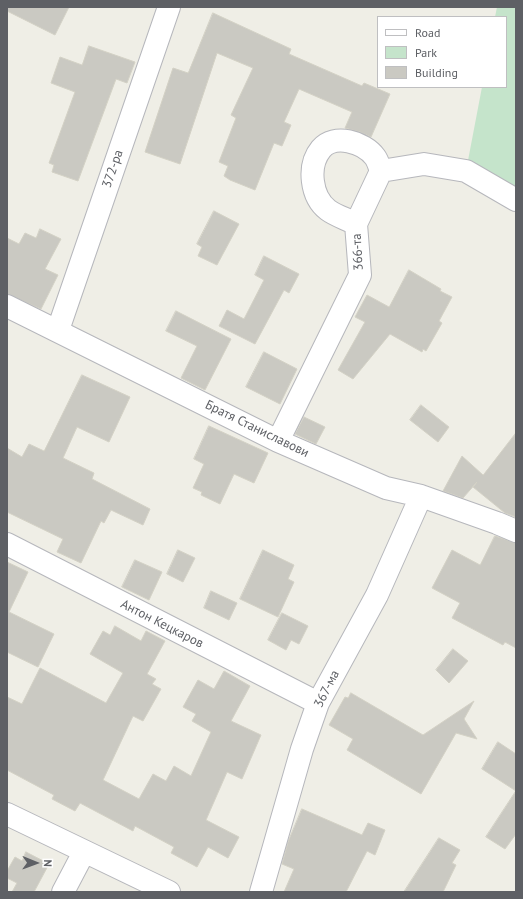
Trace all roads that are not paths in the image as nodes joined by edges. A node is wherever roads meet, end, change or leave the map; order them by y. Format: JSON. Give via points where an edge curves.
{"nodes":[{"id":1,"x":169,"y":7,"type":"edge"},
{"id":2,"x":381,"y":170,"type":"junction"},
{"id":3,"x":516,"y":200,"type":"edge"},
{"id":4,"x":356,"y":224,"type":"junction"},
{"id":5,"x":7,"y":306,"type":"edge"},
{"id":6,"x":58,"y":330,"type":"junction"},
{"id":7,"x":278,"y":441,"type":"junction"},
{"id":8,"x":421,"y":496,"type":"junction"},
{"id":9,"x":516,"y":531,"type":"edge"},
{"id":10,"x":7,"y":544,"type":"edge"},
{"id":11,"x":318,"y":704,"type":"junction"},
{"id":12,"x":7,"y":814,"type":"edge"},
{"id":13,"x":84,"y":852,"type":"junction"},
{"id":14,"x":63,"y":892,"type":"edge"},
{"id":15,"x":169,"y":892,"type":"edge"},
{"id":16,"x":261,"y":892,"type":"edge"}],
"edges":[{"from":1,"to":6,"type":"street","name":"372-ра"},
{"from":2,"to":3,"type":"street","via":[[424,164],[466,171]]},
{"from":2,"to":4,"type":"street","name":"366-та"},
{"from":2,"to":4,"type":"street","via":[[375,157],[363,146],[349,141],[334,142],[321,148],[314,161],[314,188],[321,202],[329,210]]},
{"from":4,"to":7,"type":"street","name":"366-та","via":[[360,275]]},
{"from":5,"to":6,"type":"street","name":"Братя Станиславови"},
{"from":6,"to":7,"type":"street","name":"Братя Станиславови"},
{"from":7,"to":8,"type":"street","name":"Братя Станиславови","via":[[386,488]]},
{"from":8,"to":9,"type":"street","name":"Братя Станиславови"},
{"from":8,"to":11,"type":"street","name":"367-ма","via":[[377,596]]},
{"from":10,"to":11,"type":"street","name":"Антон Кецкаров"},
{"from":11,"to":16,"type":"street","name":"367-ма","via":[[302,749]]},
{"from":12,"to":13,"type":"street"},
{"from":13,"to":14,"type":"street"},
{"from":13,"to":15,"type":"street"}]}
